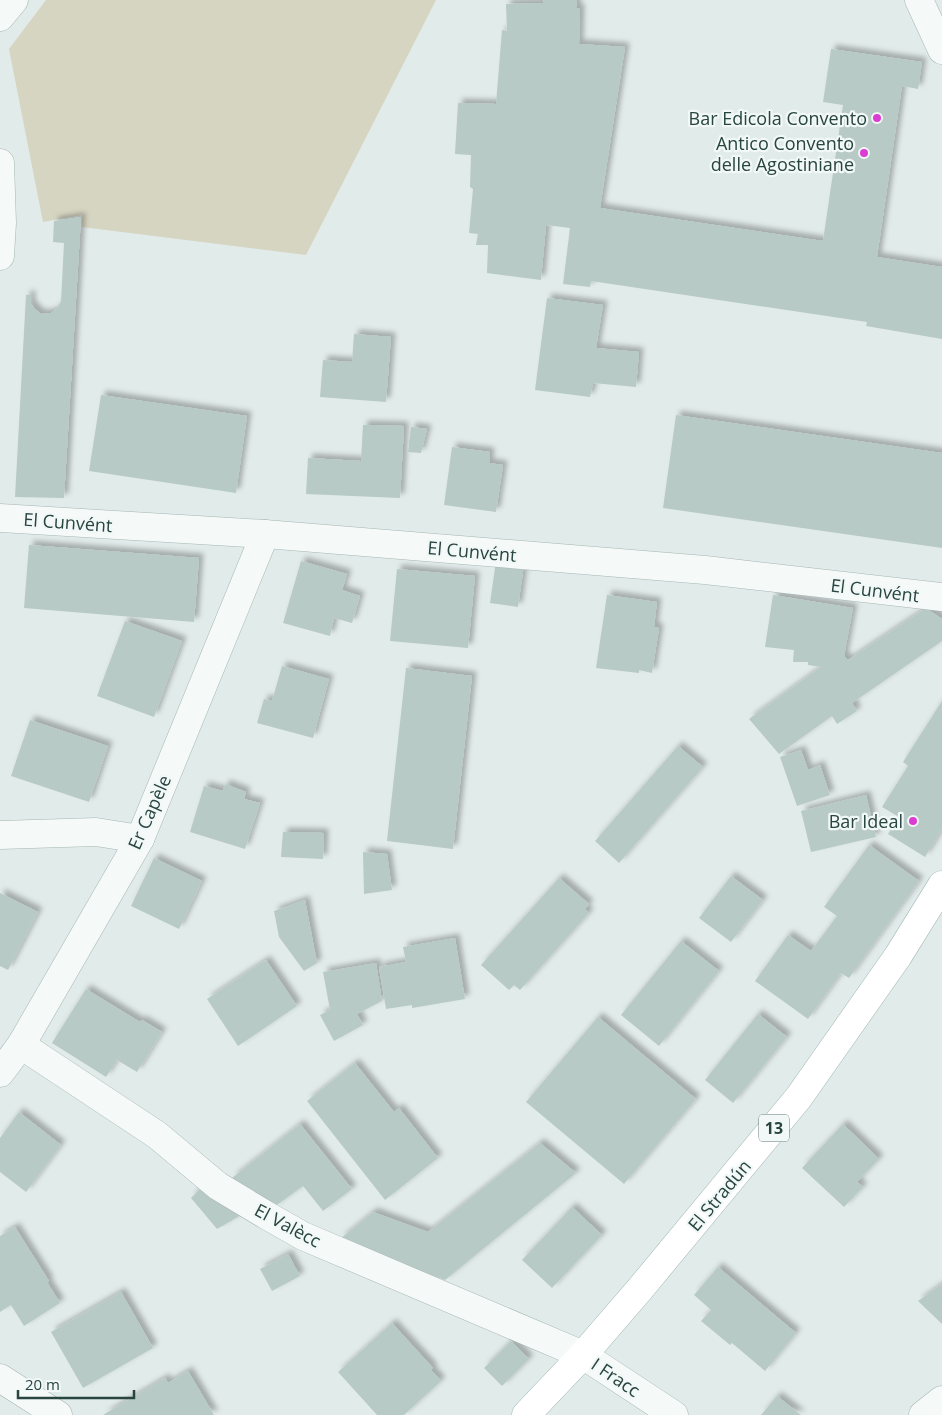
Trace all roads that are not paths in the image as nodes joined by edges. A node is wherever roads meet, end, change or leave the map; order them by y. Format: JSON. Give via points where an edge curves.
{"nodes":[{"id":1,"x":14,"y":0,"type":"edge"},
{"id":2,"x":919,"y":0,"type":"edge"},
{"id":3,"x":0,"y":17,"type":"edge"},
{"id":4,"x":942,"y":50,"type":"edge"},
{"id":5,"x":0,"y":163,"type":"edge"},
{"id":6,"x":0,"y":256,"type":"edge"},
{"id":7,"x":0,"y":518,"type":"edge"},
{"id":8,"x":265,"y":534,"type":"junction"},
{"id":9,"x":942,"y":597,"type":"edge"},
{"id":10,"x":0,"y":835,"type":"edge"},
{"id":11,"x":140,"y":839,"type":"junction"},
{"id":12,"x":942,"y":885,"type":"edge"},
{"id":13,"x":21,"y":1045,"type":"junction"},
{"id":14,"x":0,"y":1073,"type":"edge"},
{"id":15,"x":583,"y":1355,"type":"junction"},
{"id":16,"x":0,"y":1378,"type":"edge"},
{"id":17,"x":942,"y":1400,"type":"edge"},
{"id":18,"x":58,"y":1415,"type":"edge"},
{"id":19,"x":526,"y":1415,"type":"edge"},
{"id":20,"x":674,"y":1415,"type":"edge"},
{"id":21,"x":923,"y":1415,"type":"edge"}],
"edges":[{"from":1,"to":3,"type":"street"},
{"from":2,"to":4,"type":"street"},
{"from":5,"to":6,"type":"street"},
{"from":7,"to":8,"type":"street","name":"El Cunvént"},
{"from":8,"to":9,"type":"street","name":"El Cunvént","via":[[705,570]]},
{"from":8,"to":11,"type":"street","name":"Er Capèle"},
{"from":10,"to":11,"type":"street","via":[[96,832]]},
{"from":11,"to":13,"type":"street","name":"Er Capèle"},
{"from":12,"to":15,"type":"main road","name":"El Stradún","number":"13","via":[[898,956],[800,1097]]},
{"from":13,"to":14,"type":"street","name":"Er Capèle"},
{"from":13,"to":15,"type":"street","name":"El Valècc","via":[[157,1135],[218,1186],[303,1236]]},
{"from":15,"to":19,"type":"main road","name":"El Stradún","number":"13"},
{"from":15,"to":20,"type":"street","name":"I Fracc"},
{"from":16,"to":18,"type":"street"},
{"from":17,"to":21,"type":"street"}]}
